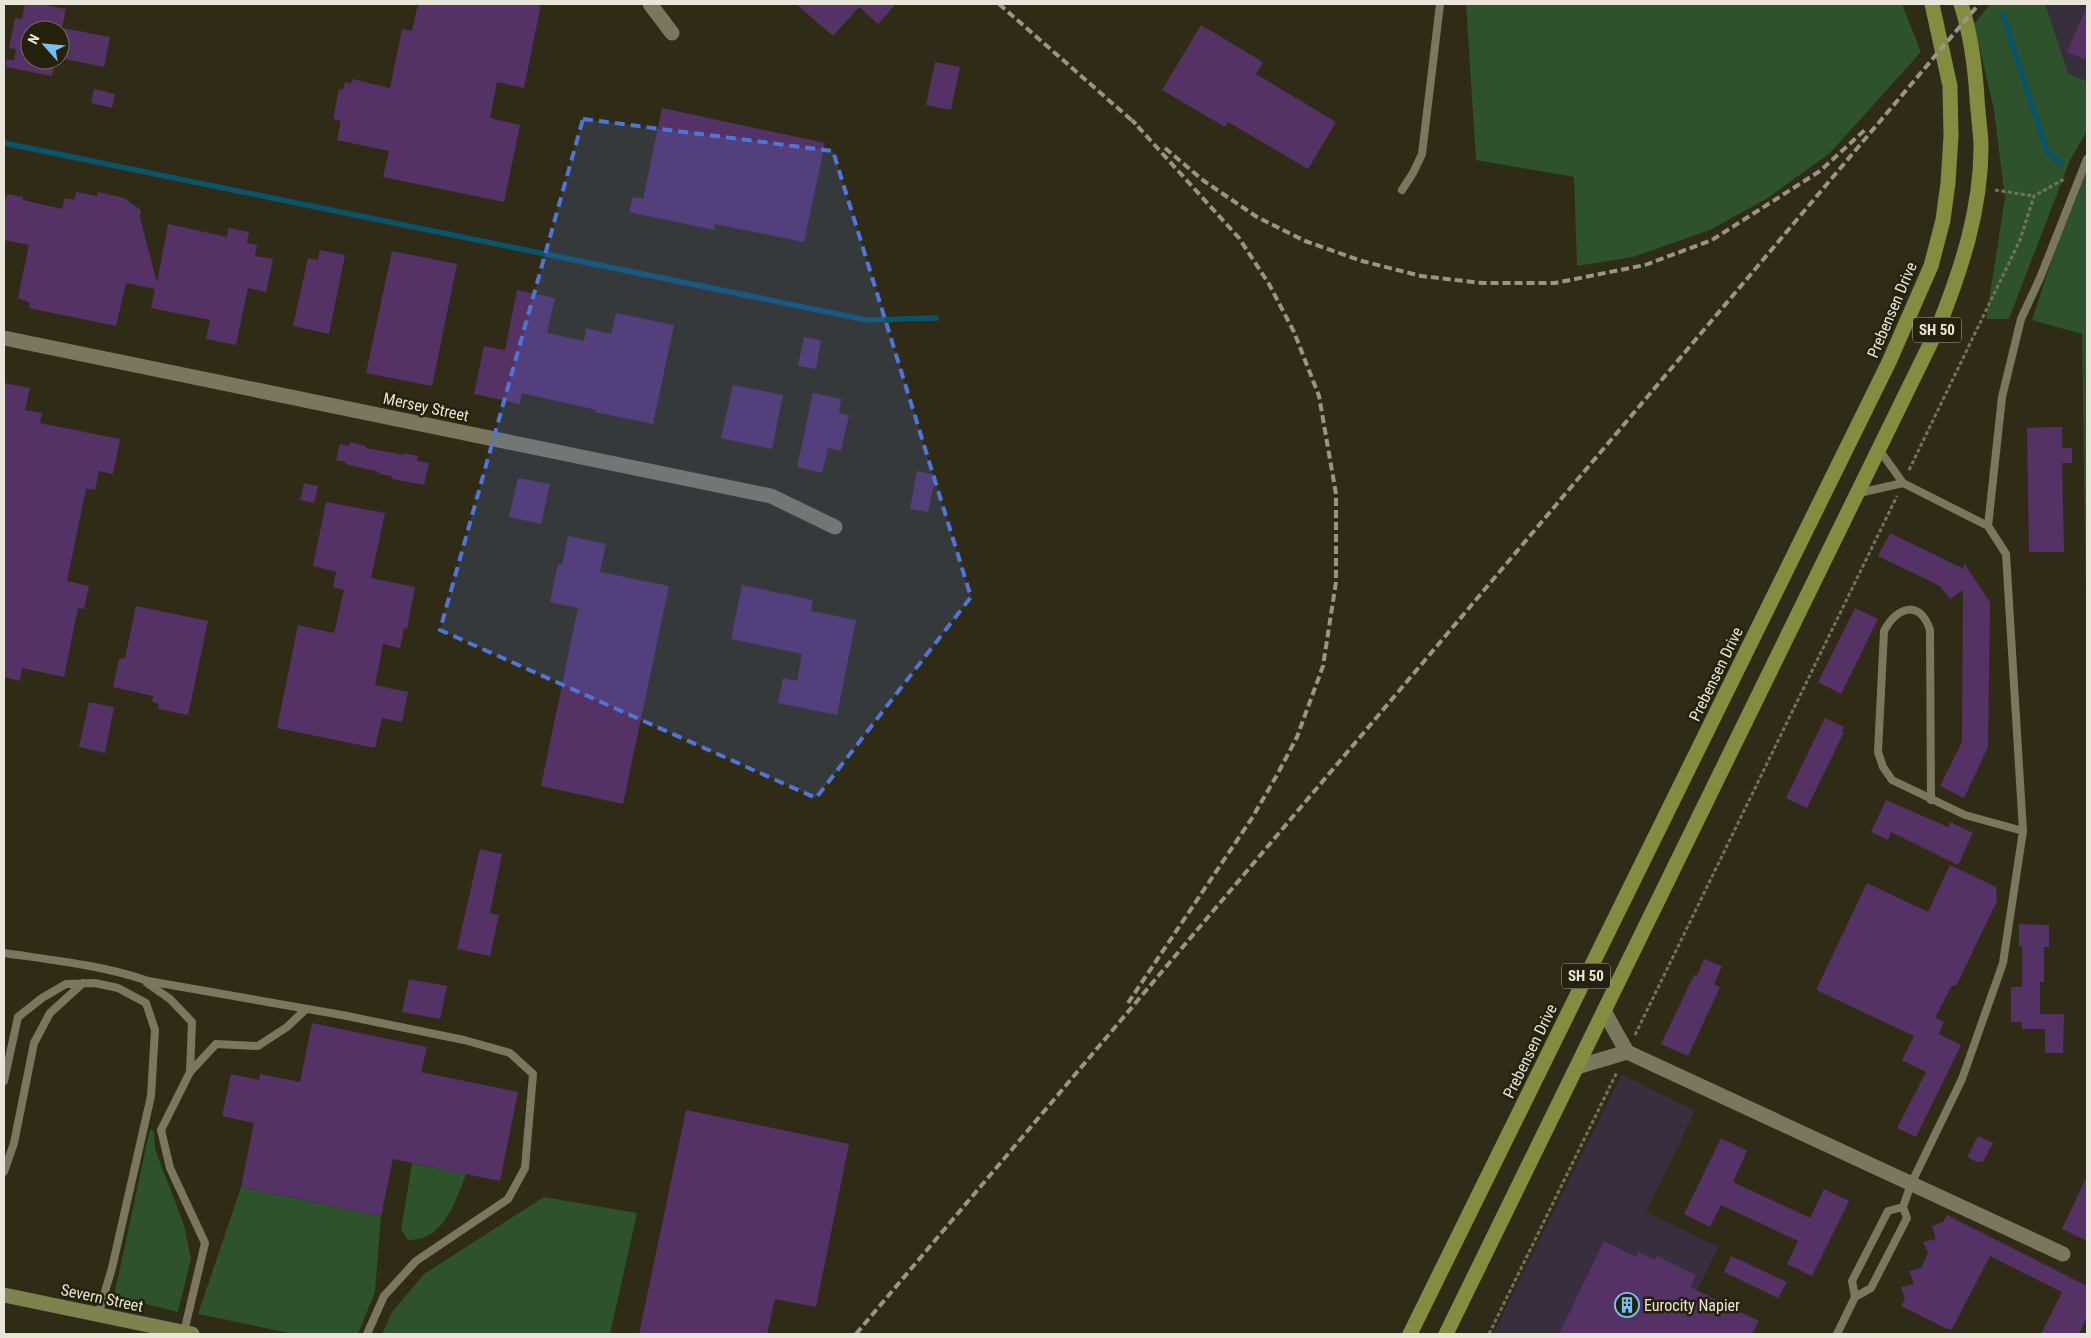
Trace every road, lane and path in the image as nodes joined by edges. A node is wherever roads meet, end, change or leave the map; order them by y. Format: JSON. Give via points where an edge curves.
{"nodes":[{"id":1,"x":650,"y":4,"type":"edge"},
{"id":2,"x":1440,"y":4,"type":"edge"},
{"id":3,"x":1932,"y":4,"type":"edge"},
{"id":4,"x":1961,"y":4,"type":"edge"},
{"id":5,"x":672,"y":33,"type":"dead end"},
{"id":6,"x":2087,"y":161,"type":"edge"},
{"id":7,"x":1402,"y":190,"type":"dead end"},
{"id":8,"x":1995,"y":190,"type":"dead end"},
{"id":9,"x":2034,"y":196,"type":"junction"},
{"id":10,"x":4,"y":338,"type":"edge"},
{"id":11,"x":1878,"y":448,"type":"junction"},
{"id":12,"x":1903,"y":483,"type":"junction"},
{"id":13,"x":1856,"y":493,"type":"junction"},
{"id":14,"x":1988,"y":526,"type":"junction"},
{"id":15,"x":835,"y":527,"type":"dead end"},
{"id":16,"x":1931,"y":800,"type":"junction"},
{"id":17,"x":2023,"y":831,"type":"junction"},
{"id":18,"x":4,"y":953,"type":"edge"},
{"id":19,"x":125,"y":973,"type":"junction"},
{"id":20,"x":83,"y":983,"type":"junction"},
{"id":21,"x":306,"y":1008,"type":"junction"},
{"id":22,"x":1604,"y":1011,"type":"junction"},
{"id":23,"x":1627,"y":1052,"type":"junction"},
{"id":24,"x":1577,"y":1067,"type":"junction"},
{"id":25,"x":190,"y":1072,"type":"junction"},
{"id":26,"x":4,"y":1081,"type":"edge"},
{"id":27,"x":4,"y":1172,"type":"edge"},
{"id":28,"x":1911,"y":1184,"type":"junction"},
{"id":29,"x":1904,"y":1207,"type":"junction"},
{"id":30,"x":2063,"y":1254,"type":"dead end"},
{"id":31,"x":4,"y":1295,"type":"edge"},
{"id":32,"x":1855,"y":1297,"type":"junction"},
{"id":33,"x":98,"y":1315,"type":"junction"},
{"id":34,"x":188,"y":1333,"type":"edge"},
{"id":35,"x":368,"y":1334,"type":"edge"},
{"id":36,"x":1410,"y":1334,"type":"edge"},
{"id":37,"x":1446,"y":1334,"type":"edge"},
{"id":38,"x":1489,"y":1334,"type":"edge"},
{"id":39,"x":1837,"y":1334,"type":"edge"}],
"edges":[{"from":1,"to":5,"type":"street"},
{"from":2,"to":7,"type":"lane","via":[[1422,154]]},
{"from":3,"to":36,"type":"main road","name":"Prebensen Drive","number":"SH 50","via":[[1950,86],[1951,136],[1943,220],[1931,266],[1889,362]]},
{"from":4,"to":11,"type":"main road","number":"SH 50","via":[[1971,40],[1981,144],[1972,222],[1955,284],[1938,328]]},
{"from":6,"to":9,"type":"path","via":[[2059,183]]},
{"from":6,"to":14,"type":"lane","via":[[2021,319],[2002,397]]},
{"from":8,"to":9,"type":"path"},
{"from":9,"to":12,"type":"path","via":[[2020,240]]},
{"from":10,"to":15,"type":"street","name":"Mersey Street","via":[[771,496]]},
{"from":11,"to":12,"type":"lane"},
{"from":11,"to":13,"type":"main road","number":"SH 50"},
{"from":12,"to":13,"type":"lane"},
{"from":12,"to":14,"type":"lane"},
{"from":12,"to":23,"type":"path"},
{"from":13,"to":22,"type":"main road","number":"SH 50"},
{"from":14,"to":17,"type":"lane","via":[[2006,554]]},
{"from":16,"to":16,"type":"lane","via":[[1892,780],[1878,752],[1884,632],[1890,620],[1912,609],[1920,611],[1927,619],[1930,630]]},
{"from":16,"to":17,"type":"lane","via":[[1965,815]]},
{"from":17,"to":28,"type":"lane","via":[[2003,963],[1962,1080]]},
{"from":18,"to":19,"type":"lane"},
{"from":19,"to":21,"type":"lane","via":[[148,981]]},
{"from":19,"to":25,"type":"lane","via":[[151,984],[192,1022]]},
{"from":20,"to":26,"type":"lane","via":[[66,984],[18,1017]]},
{"from":20,"to":27,"type":"lane","via":[[50,1013],[34,1043],[14,1143]]},
{"from":20,"to":33,"type":"lane","via":[[118,988],[146,1003],[155,1030],[151,1096],[112,1268]]},
{"from":21,"to":25,"type":"lane","via":[[288,1027],[258,1046],[216,1044]]},
{"from":21,"to":35,"type":"lane","via":[[464,1040],[510,1053],[533,1074],[525,1168],[508,1199],[416,1261],[384,1296]]},
{"from":22,"to":23,"type":"street"},
{"from":22,"to":24,"type":"main road","number":"SH 50"},
{"from":23,"to":24,"type":"street"},
{"from":23,"to":28,"type":"street"},
{"from":23,"to":38,"type":"path"},
{"from":24,"to":37,"type":"main road","number":"SH 50"},
{"from":25,"to":34,"type":"lane","via":[[161,1130],[170,1168],[205,1243]]},
{"from":28,"to":29,"type":"lane"},
{"from":28,"to":30,"type":"street"},
{"from":29,"to":32,"type":"lane","via":[[1907,1218],[1871,1288]]},
{"from":29,"to":32,"type":"lane","via":[[1888,1211],[1852,1282]]},
{"from":31,"to":33,"type":"street","name":"Severn Street"},
{"from":32,"to":39,"type":"lane"},
{"from":33,"to":34,"type":"street","name":"Severn Street"}]}
